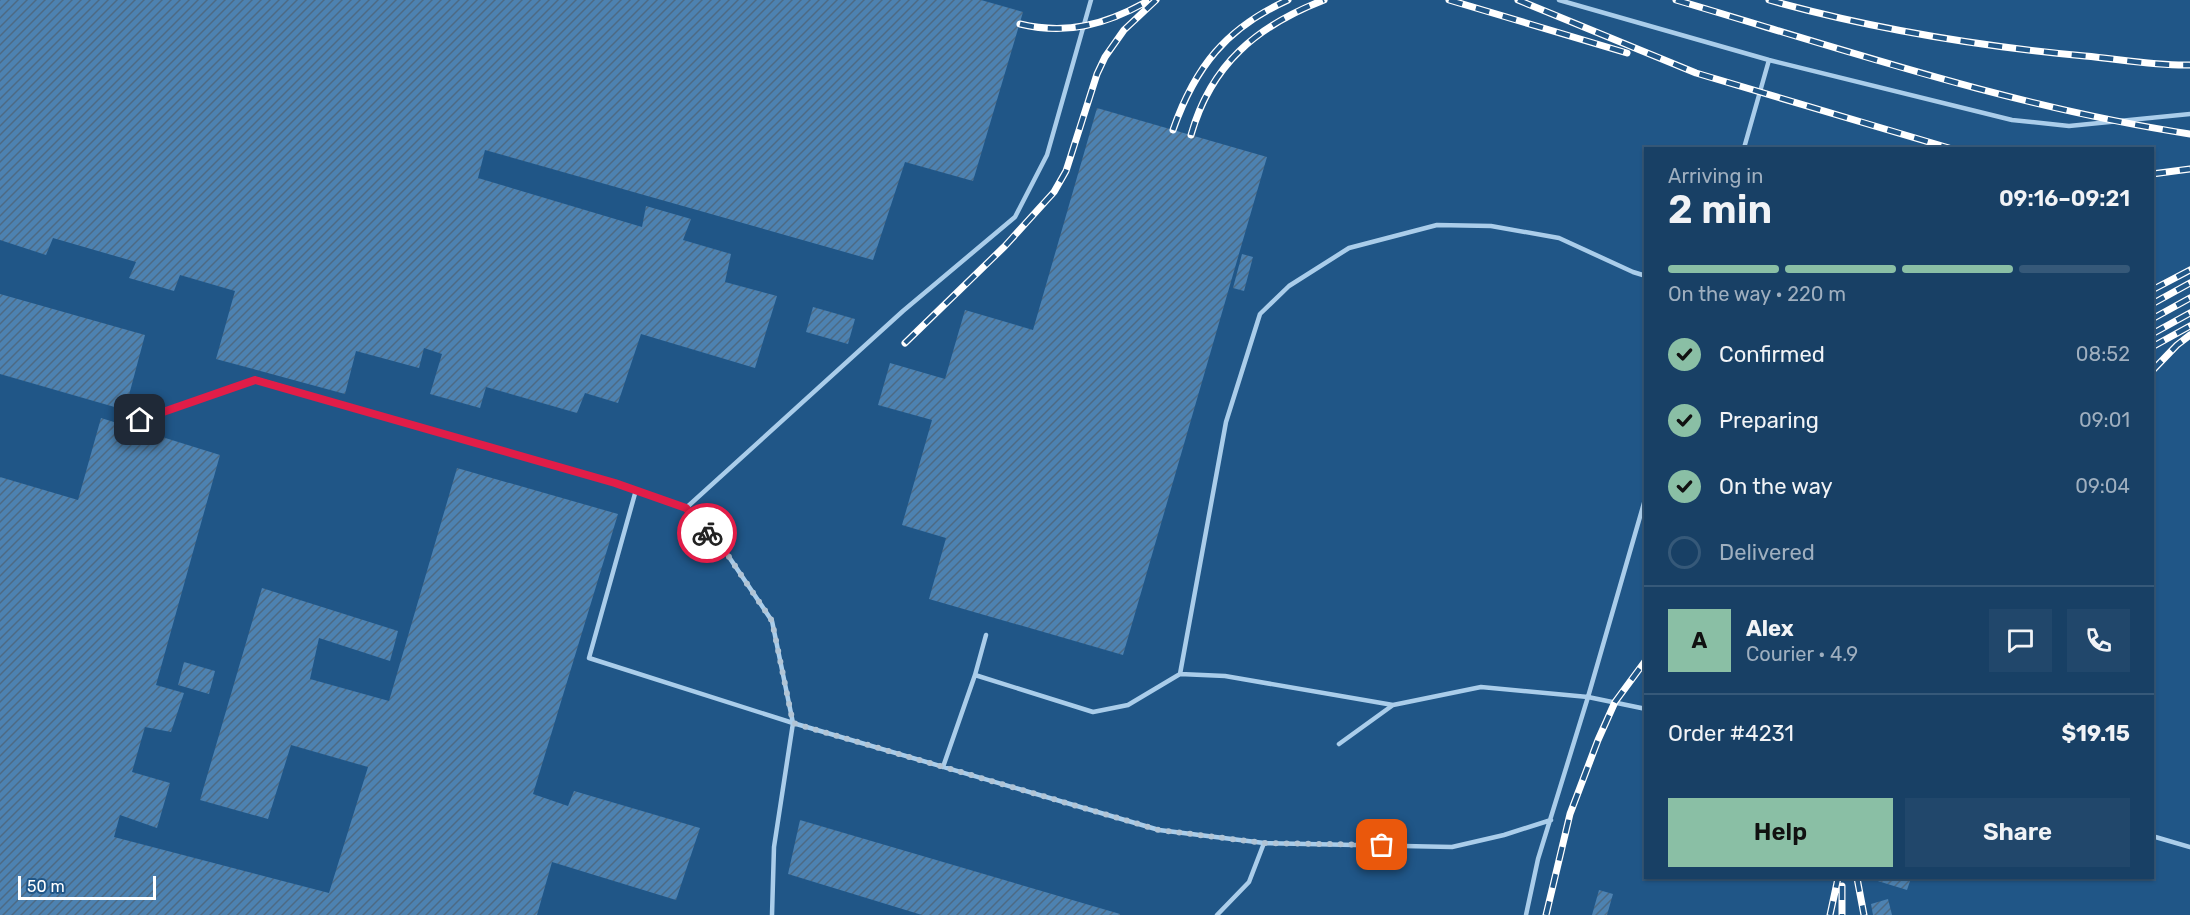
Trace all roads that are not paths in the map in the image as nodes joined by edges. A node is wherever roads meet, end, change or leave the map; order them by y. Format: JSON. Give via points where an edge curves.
{"nodes":[{"id":1,"x":1091,"y":0,"type":"edge"},
{"id":2,"x":1559,"y":0,"type":"edge"},
{"id":3,"x":1769,"y":60,"type":"junction"},
{"id":4,"x":2190,"y":114,"type":"edge"},
{"id":5,"x":1744,"y":147,"type":"edge"},
{"id":6,"x":1644,"y":275,"type":"edge"},
{"id":7,"x":140,"y":420,"type":"dead end"},
{"id":8,"x":636,"y":490,"type":"junction"},
{"id":9,"x":1644,"y":503,"type":"edge"},
{"id":10,"x":686,"y":508,"type":"junction"},
{"id":11,"x":986,"y":635,"type":"dead end"},
{"id":12,"x":1180,"y":674,"type":"junction"},
{"id":13,"x":975,"y":675,"type":"junction"},
{"id":14,"x":1588,"y":697,"type":"junction"},
{"id":15,"x":1393,"y":705,"type":"junction"},
{"id":16,"x":1644,"y":709,"type":"edge"},
{"id":17,"x":793,"y":723,"type":"junction"},
{"id":18,"x":1339,"y":744,"type":"dead end"},
{"id":19,"x":943,"y":767,"type":"junction"},
{"id":20,"x":1551,"y":820,"type":"junction"},
{"id":21,"x":2154,"y":837,"type":"edge"},
{"id":22,"x":1264,"y":843,"type":"junction"},
{"id":23,"x":2190,"y":847,"type":"edge"},
{"id":24,"x":772,"y":915,"type":"edge"},
{"id":25,"x":1217,"y":915,"type":"edge"},
{"id":26,"x":1526,"y":915,"type":"edge"}],
"edges":[{"from":1,"to":10,"type":"lane","via":[[1047,155],[1015,217],[903,311]]},
{"from":2,"to":3,"type":"lane"},
{"from":3,"to":4,"type":"lane","via":[[2012,120],[2069,126]]},
{"from":3,"to":5,"type":"lane"},
{"from":6,"to":12,"type":"lane","via":[[1559,238],[1491,226],[1437,225],[1349,248],[1289,286],[1260,314],[1226,422]]},
{"from":7,"to":8,"type":"lane","via":[[255,380]]},
{"from":8,"to":10,"type":"lane"},
{"from":8,"to":17,"type":"lane","via":[[589,658]]},
{"from":9,"to":14,"type":"lane"},
{"from":10,"to":17,"type":"lane","via":[[727,554],[772,621]]},
{"from":11,"to":13,"type":"lane"},
{"from":12,"to":13,"type":"lane","via":[[1128,705],[1093,712]]},
{"from":12,"to":15,"type":"lane","via":[[1225,676]]},
{"from":13,"to":19,"type":"lane"},
{"from":14,"to":15,"type":"lane","via":[[1481,687]]},
{"from":14,"to":16,"type":"lane"},
{"from":14,"to":20,"type":"lane"},
{"from":15,"to":18,"type":"lane"},
{"from":17,"to":19,"type":"lane"},
{"from":17,"to":24,"type":"lane","via":[[774,847]]},
{"from":19,"to":22,"type":"lane","via":[[1159,830]]},
{"from":20,"to":22,"type":"lane","via":[[1452,847]]},
{"from":20,"to":26,"type":"lane"},
{"from":21,"to":23,"type":"lane"},
{"from":22,"to":25,"type":"lane","via":[[1249,882]]}]}
